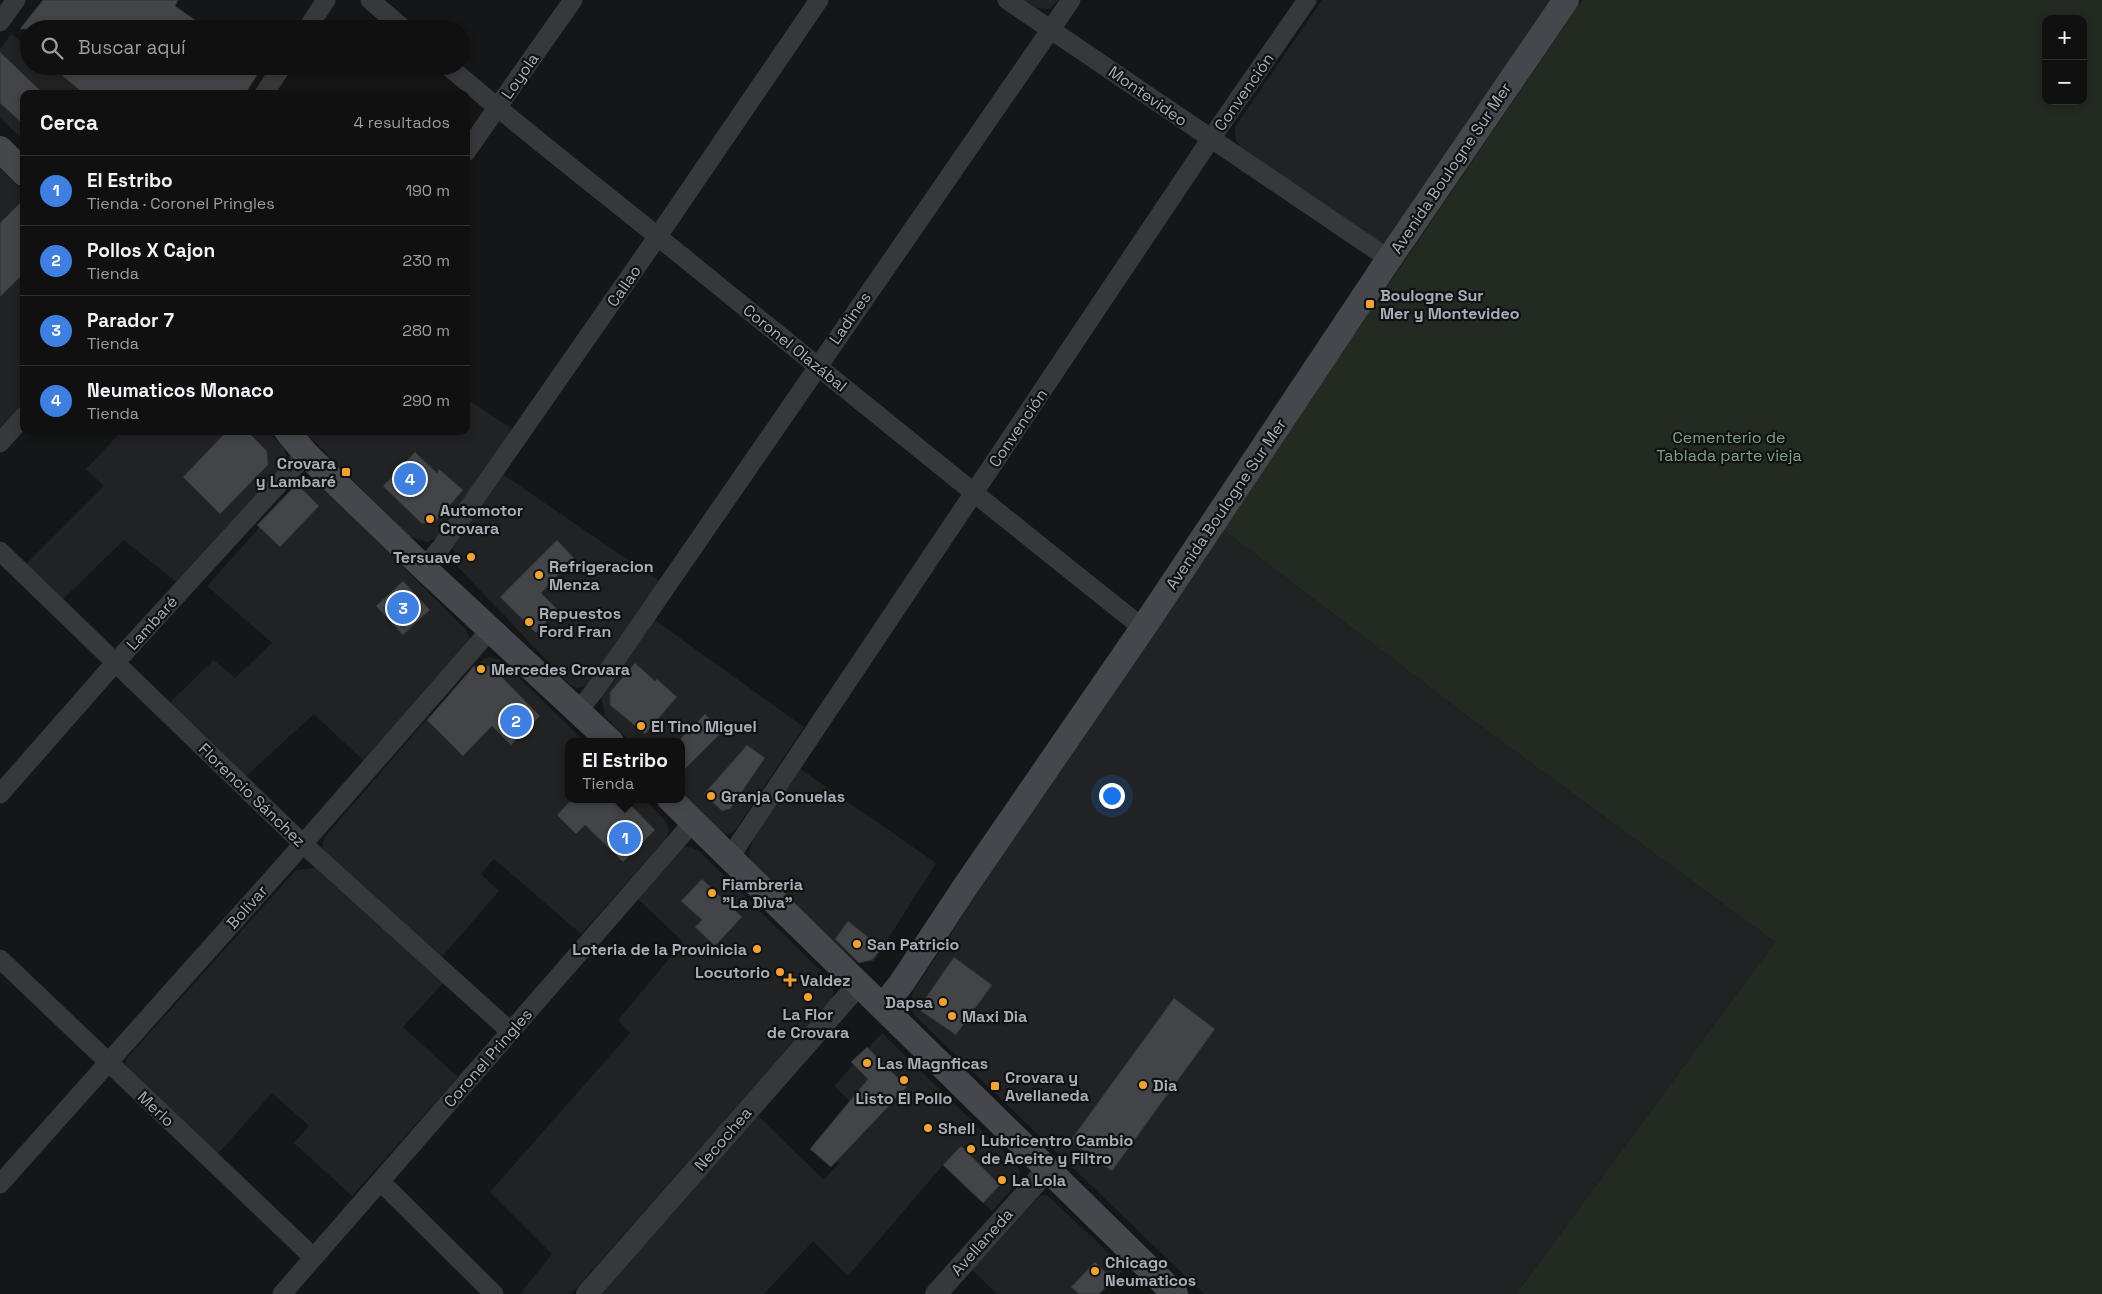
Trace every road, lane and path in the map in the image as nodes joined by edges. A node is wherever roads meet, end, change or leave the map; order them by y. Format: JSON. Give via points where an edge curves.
{"nodes":[{"id":1,"x":16,"y":0,"type":"edge"},
{"id":2,"x":326,"y":0,"type":"edge"},
{"id":3,"x":370,"y":0,"type":"edge"},
{"id":4,"x":573,"y":0,"type":"edge"},
{"id":5,"x":819,"y":0,"type":"edge"},
{"id":6,"x":1007,"y":0,"type":"edge"},
{"id":7,"x":1071,"y":0,"type":"edge"},
{"id":8,"x":1307,"y":0,"type":"edge"},
{"id":9,"x":1566,"y":0,"type":"edge"},
{"id":10,"x":313,"y":20,"type":"edge"},
{"id":11,"x":393,"y":20,"type":"edge"},
{"id":12,"x":0,"y":22,"type":"edge"},
{"id":13,"x":1051,"y":29,"type":"junction"},
{"id":14,"x":276,"y":75,"type":"edge"},
{"id":15,"x":458,"y":75,"type":"edge"},
{"id":16,"x":267,"y":90,"type":"edge"},
{"id":17,"x":497,"y":108,"type":"junction"},
{"id":18,"x":1210,"y":140,"type":"junction"},
{"id":19,"x":470,"y":146,"type":"edge"},
{"id":20,"x":0,"y":149,"type":"edge"},
{"id":21,"x":20,"y":169,"type":"edge"},
{"id":22,"x":658,"y":236,"type":"junction"},
{"id":23,"x":1388,"y":259,"type":"junction"},
{"id":24,"x":818,"y":366,"type":"junction"},
{"id":25,"x":20,"y":420,"type":"edge"},
{"id":26,"x":290,"y":435,"type":"edge"},
{"id":27,"x":0,"y":443,"type":"edge"},
{"id":28,"x":306,"y":454,"type":"junction"},
{"id":29,"x":973,"y":494,"type":"junction"},
{"id":30,"x":0,"y":551,"type":"edge"},
{"id":31,"x":424,"y":568,"type":"junction"},
{"id":32,"x":1143,"y":628,"type":"junction"},
{"id":33,"x":491,"y":629,"type":"junction"},
{"id":34,"x":115,"y":663,"type":"junction"},
{"id":35,"x":579,"y":710,"type":"junction"},
{"id":36,"x":607,"y":738,"type":"edge"},
{"id":37,"x":0,"y":794,"type":"edge"},
{"id":38,"x":674,"y":803,"type":"edge"},
{"id":39,"x":693,"y":822,"type":"junction"},
{"id":40,"x":303,"y":844,"type":"junction"},
{"id":41,"x":730,"y":856,"type":"junction"},
{"id":42,"x":0,"y":959,"type":"edge"},
{"id":43,"x":859,"y":984,"type":"junction"},
{"id":44,"x":883,"y":1006,"type":"junction"},
{"id":45,"x":511,"y":1032,"type":"junction"},
{"id":46,"x":108,"y":1062,"type":"junction"},
{"id":47,"x":1048,"y":1168,"type":"junction"},
{"id":48,"x":381,"y":1182,"type":"junction"},
{"id":49,"x":0,"y":1184,"type":"edge"},
{"id":50,"x":314,"y":1257,"type":"junction"},
{"id":51,"x":282,"y":1294,"type":"edge"},
{"id":52,"x":494,"y":1294,"type":"edge"},
{"id":53,"x":587,"y":1294,"type":"edge"},
{"id":54,"x":936,"y":1294,"type":"edge"},
{"id":55,"x":1176,"y":1294,"type":"edge"}],
"edges":[{"from":1,"to":12,"type":"street"},
{"from":2,"to":10,"type":"street"},
{"from":3,"to":11,"type":"street"},
{"from":4,"to":17,"type":"street","name":"Loyola"},
{"from":5,"to":22,"type":"street","name":"Callao"},
{"from":6,"to":13,"type":"street","name":"Montevideo"},
{"from":7,"to":13,"type":"street","name":"Ladines"},
{"from":8,"to":18,"type":"street","name":"Convención"},
{"from":9,"to":23,"type":"main road","name":"Avenida Boulogne Sur Mer"},
{"from":13,"to":18,"type":"street","name":"Montevideo"},
{"from":13,"to":24,"type":"street","name":"Ladines"},
{"from":14,"to":16,"type":"street"},
{"from":15,"to":17,"type":"street","name":"Coronel Olazábal"},
{"from":17,"to":19,"type":"street","name":"Loyola"},
{"from":17,"to":22,"type":"street","name":"Coronel Olazábal"},
{"from":18,"to":23,"type":"street","name":"Montevideo"},
{"from":18,"to":29,"type":"street","name":"Convención"},
{"from":20,"to":21,"type":"main road"},
{"from":22,"to":24,"type":"street","name":"Coronel Olazábal"},
{"from":22,"to":31,"type":"street","name":"Callao"},
{"from":23,"to":32,"type":"main road","name":"Avenida Boulogne Sur Mer"},
{"from":24,"to":29,"type":"street","name":"Coronel Olazábal"},
{"from":24,"to":35,"type":"street","name":"Ladines"},
{"from":25,"to":27,"type":"street"},
{"from":26,"to":28,"type":"main road"},
{"from":28,"to":31,"type":"main road"},
{"from":28,"to":34,"type":"street","name":"Lambaré"},
{"from":29,"to":32,"type":"street","name":"Coronel Olazábal"},
{"from":29,"to":41,"type":"street","name":"Convención"},
{"from":30,"to":34,"type":"street","name":"Florencio Sánchez"},
{"from":31,"to":33,"type":"main road"},
{"from":32,"to":44,"type":"main road","name":"Avenida Boulogne Sur Mer"},
{"from":33,"to":35,"type":"main road"},
{"from":33,"to":40,"type":"street","name":"Bolívar"},
{"from":34,"to":37,"type":"street","name":"Lambaré"},
{"from":34,"to":40,"type":"street","name":"Florencio Sánchez"},
{"from":35,"to":36,"type":"main road"},
{"from":38,"to":39,"type":"main road"},
{"from":39,"to":41,"type":"main road"},
{"from":39,"to":45,"type":"street","name":"Coronel Pringles"},
{"from":40,"to":45,"type":"street","name":"Florencio Sánchez"},
{"from":40,"to":46,"type":"street","name":"Bolívar"},
{"from":41,"to":43,"type":"main road"},
{"from":42,"to":46,"type":"street","name":"Merlo"},
{"from":43,"to":44,"type":"main road"},
{"from":43,"to":53,"type":"street","name":"Necochea"},
{"from":44,"to":47,"type":"main road"},
{"from":45,"to":48,"type":"street","name":"Coronel Pringles"},
{"from":46,"to":49,"type":"street","name":"Bolívar"},
{"from":46,"to":50,"type":"street","name":"Merlo"},
{"from":47,"to":54,"type":"street","name":"Avellaneda"},
{"from":47,"to":55,"type":"main road"},
{"from":48,"to":50,"type":"street","name":"Coronel Pringles"},
{"from":48,"to":52,"type":"street"},
{"from":50,"to":51,"type":"street","name":"Coronel Pringles"}]}
